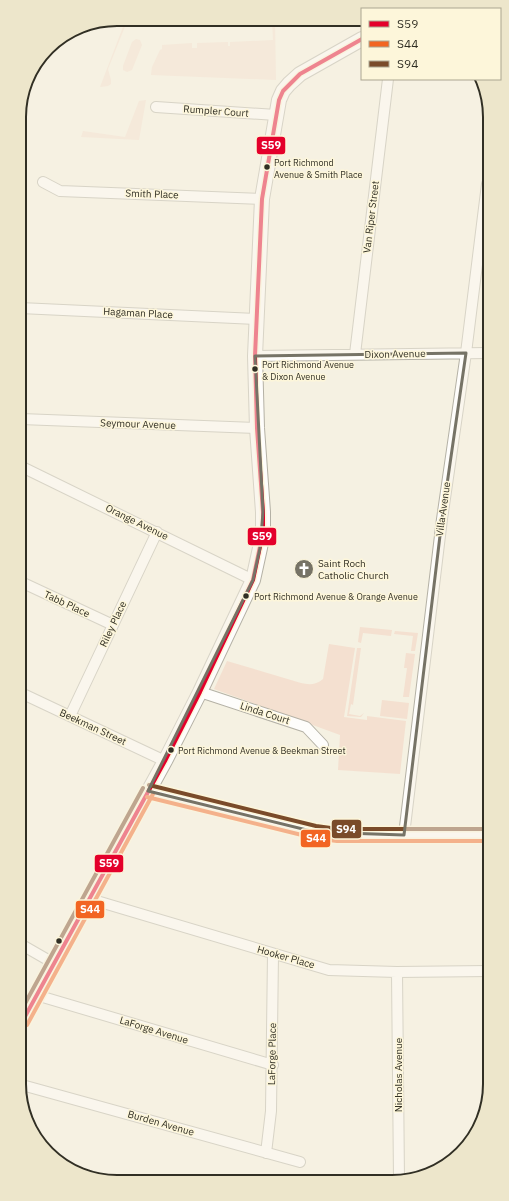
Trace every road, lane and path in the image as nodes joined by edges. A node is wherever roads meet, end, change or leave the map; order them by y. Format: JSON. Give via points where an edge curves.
{"nodes":[{"id":1,"x":361,"y":40,"type":"edge"},
{"id":2,"x":388,"y":80,"type":"edge"},
{"id":3,"x":156,"y":107,"type":"dead end"},
{"id":4,"x":276,"y":115,"type":"junction"},
{"id":5,"x":43,"y":182,"type":"dead end"},
{"id":6,"x":262,"y":199,"type":"junction"},
{"id":7,"x":483,"y":216,"type":"edge"},
{"id":8,"x":26,"y":308,"type":"edge"},
{"id":9,"x":257,"y":319,"type":"junction"},
{"id":10,"x":466,"y":353,"type":"junction"},
{"id":11,"x":483,"y":353,"type":"edge"},
{"id":12,"x":354,"y":354,"type":"junction"},
{"id":13,"x":255,"y":356,"type":"junction"},
{"id":14,"x":26,"y":419,"type":"edge"},
{"id":15,"x":257,"y":428,"type":"junction"},
{"id":16,"x":26,"y":469,"type":"edge"},
{"id":17,"x":157,"y":532,"type":"junction"},
{"id":18,"x":253,"y":580,"type":"junction"},
{"id":19,"x":26,"y":584,"type":"edge"},
{"id":20,"x":113,"y":625,"type":"junction"},
{"id":21,"x":200,"y":692,"type":"junction"},
{"id":22,"x":26,"y":696,"type":"edge"},
{"id":23,"x":70,"y":716,"type":"junction"},
{"id":24,"x":323,"y":745,"type":"dead end"},
{"id":25,"x":165,"y":761,"type":"junction"},
{"id":26,"x":148,"y":791,"type":"junction"},
{"id":27,"x":404,"y":835,"type":"junction"},
{"id":28,"x":483,"y":835,"type":"edge"},
{"id":29,"x":90,"y":899,"type":"junction"},
{"id":30,"x":26,"y":947,"type":"edge"},
{"id":31,"x":273,"y":954,"type":"junction"},
{"id":32,"x":54,"y":964,"type":"junction"},
{"id":33,"x":483,"y":971,"type":"edge"},
{"id":34,"x":397,"y":972,"type":"junction"},
{"id":35,"x":36,"y":995,"type":"junction"},
{"id":36,"x":26,"y":1014,"type":"edge"},
{"id":37,"x":273,"y":1065,"type":"junction"},
{"id":38,"x":26,"y":1085,"type":"edge"},
{"id":39,"x":266,"y":1153,"type":"junction"},
{"id":40,"x":300,"y":1162,"type":"dead end"},
{"id":41,"x":399,"y":1174,"type":"edge"}],
"edges":[{"from":1,"to":4,"type":"street","via":[[294,79],[279,100]]},
{"from":2,"to":12,"type":"street","name":"Van Riper Street"},
{"from":3,"to":4,"type":"street","name":"Rumpler Court"},
{"from":4,"to":6,"type":"street"},
{"from":5,"to":6,"type":"street","name":"Smith Place","via":[[60,191]]},
{"from":6,"to":9,"type":"street"},
{"from":7,"to":10,"type":"street","name":"Villa Avenue"},
{"from":8,"to":9,"type":"street","name":"Hagaman Place"},
{"from":9,"to":13,"type":"street"},
{"from":10,"to":11,"type":"street","name":"Dixon Avenue"},
{"from":10,"to":12,"type":"street","name":"Dixon Avenue"},
{"from":10,"to":27,"type":"street","name":"Villa Avenue","via":[[442,519]]},
{"from":12,"to":13,"type":"street","name":"Dixon Avenue"},
{"from":13,"to":15,"type":"street"},
{"from":14,"to":15,"type":"street","name":"Seymour Avenue"},
{"from":15,"to":18,"type":"street","via":[[263,532]]},
{"from":16,"to":17,"type":"street","name":"Orange Avenue"},
{"from":17,"to":18,"type":"street","name":"Orange Avenue"},
{"from":17,"to":20,"type":"street","name":"Riley Place"},
{"from":18,"to":21,"type":"street"},
{"from":19,"to":20,"type":"street","name":"Tabb Place"},
{"from":20,"to":23,"type":"street","name":"Riley Place"},
{"from":21,"to":24,"type":"street","name":"Linda Court","via":[[306,727]]},
{"from":21,"to":25,"type":"street"},
{"from":22,"to":23,"type":"street","name":"Beekman Street"},
{"from":23,"to":25,"type":"street","name":"Beekman Street"},
{"from":25,"to":26,"type":"street"},
{"from":26,"to":27,"type":"street","via":[[315,832],[338,835]]},
{"from":26,"to":29,"type":"street"},
{"from":27,"to":28,"type":"street"},
{"from":29,"to":31,"type":"street","name":"Hooker Place"},
{"from":29,"to":32,"type":"street"},
{"from":30,"to":32,"type":"street"},
{"from":31,"to":34,"type":"street","name":"Hooker Place","via":[[329,970]]},
{"from":31,"to":37,"type":"street","name":"LaForge Place"},
{"from":32,"to":35,"type":"street"},
{"from":33,"to":34,"type":"street","name":"Hooker Place"},
{"from":34,"to":41,"type":"street","name":"Nicholas Avenue"},
{"from":35,"to":36,"type":"street"},
{"from":35,"to":37,"type":"street","name":"LaForge Avenue"},
{"from":37,"to":39,"type":"street","name":"LaForge Place"},
{"from":38,"to":39,"type":"street","name":"Burden Avenue"},
{"from":39,"to":40,"type":"street","name":"Burden Avenue"}]}
